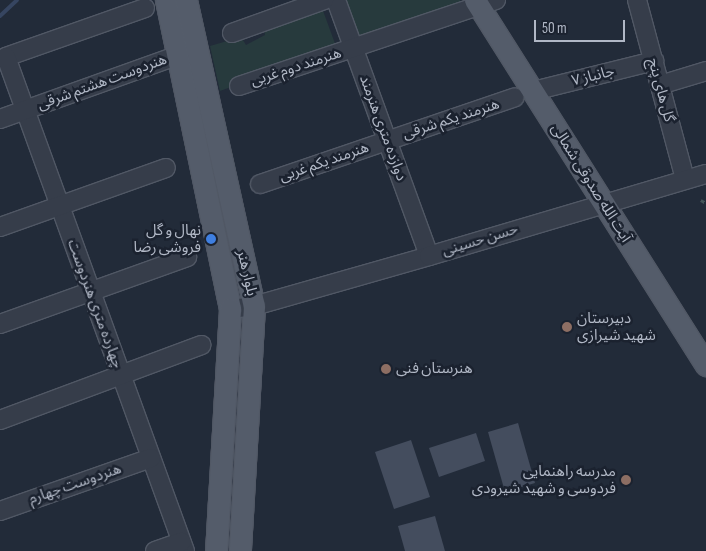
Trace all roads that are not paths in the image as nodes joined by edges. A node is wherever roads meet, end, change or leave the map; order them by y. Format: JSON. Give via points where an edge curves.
{"nodes":[{"id":1,"x":166,"y":0,"type":"edge"},
{"id":2,"x":186,"y":0,"type":"edge"},
{"id":3,"x":324,"y":0,"type":"edge"},
{"id":4,"x":336,"y":0,"type":"edge"},
{"id":5,"x":637,"y":0,"type":"edge"},
{"id":6,"x":483,"y":1,"type":"edge"},
{"id":7,"x":145,"y":8,"type":"dead end"},
{"id":8,"x":232,"y":33,"type":"dead end"},
{"id":9,"x":354,"y":49,"type":"junction"},
{"id":10,"x":178,"y":55,"type":"junction"},
{"id":11,"x":654,"y":61,"type":"junction"},
{"id":12,"x":706,"y":71,"type":"edge"},
{"id":13,"x":660,"y":85,"type":"junction"},
{"id":14,"x":239,"y":86,"type":"dead end"},
{"id":15,"x":524,"y":94,"type":"junction"},
{"id":16,"x":25,"y":110,"type":"junction"},
{"id":17,"x":0,"y":119,"type":"edge"},
{"id":18,"x":387,"y":140,"type":"junction"},
{"id":19,"x":166,"y":168,"type":"dead end"},
{"id":20,"x":706,"y":174,"type":"edge"},
{"id":21,"x":685,"y":179,"type":"junction"},
{"id":22,"x":260,"y":184,"type":"dead end"},
{"id":23,"x":603,"y":202,"type":"junction"},
{"id":24,"x":60,"y":206,"type":"junction"},
{"id":25,"x":0,"y":227,"type":"edge"},
{"id":26,"x":429,"y":256,"type":"junction"},
{"id":27,"x":186,"y":257,"type":"dead end"},
{"id":28,"x":91,"y":291,"type":"junction"},
{"id":29,"x":254,"y":306,"type":"junction"},
{"id":30,"x":230,"y":309,"type":"junction"},
{"id":31,"x":0,"y":324,"type":"edge"},
{"id":32,"x":202,"y":345,"type":"dead end"},
{"id":33,"x":706,"y":365,"type":"edge"},
{"id":34,"x":121,"y":376,"type":"junction"},
{"id":35,"x":0,"y":420,"type":"edge"},
{"id":36,"x":151,"y":458,"type":"junction"},
{"id":37,"x":0,"y":511,"type":"edge"},
{"id":38,"x":183,"y":546,"type":"edge"},
{"id":39,"x":154,"y":551,"type":"edge"},
{"id":40,"x":216,"y":551,"type":"edge"},
{"id":41,"x":240,"y":551,"type":"edge"}],
"edges":[{"from":1,"to":10,"type":"main road","name":"بلوار هنر"},
{"from":2,"to":29,"type":"main road","name":"بلوار هنر"},
{"from":3,"to":8,"type":"street"},
{"from":4,"to":9,"type":"street","name":"دوازده متری هنرمند"},
{"from":5,"to":11,"type":"street","name":"گل های پنج"},
{"from":6,"to":9,"type":"street","name":"هنرمند دوم غربی"},
{"from":6,"to":15,"type":"main road","name":"آیت الله صدوقی شمالی"},
{"from":7,"to":16,"type":"street","name":"چهارده متری هنردوست","via":[[6,57]]},
{"from":9,"to":14,"type":"street","name":"هنرمند دوم غربی"},
{"from":9,"to":18,"type":"street","name":"دوازده متری هنرمند"},
{"from":10,"to":16,"type":"street","name":"هنردوست هشتم شرقی"},
{"from":10,"to":30,"type":"main road","name":"بلوار هنر"},
{"from":11,"to":13,"type":"street","name":"گل های پنج"},
{"from":11,"to":15,"type":"street","name":"جانباز ۷"},
{"from":12,"to":13,"type":"street"},
{"from":13,"to":21,"type":"street","name":"گل های پنج"},
{"from":15,"to":18,"type":"street","name":"هنرمند یکم شرقی"},
{"from":15,"to":23,"type":"main road","name":"آیت الله صدوقی شمالی"},
{"from":16,"to":17,"type":"street","name":"هنردوست هشتم شرقی"},
{"from":16,"to":24,"type":"street","name":"چهارده متری هنردوست"},
{"from":18,"to":22,"type":"street","name":"هنرمند یکم غربی"},
{"from":18,"to":26,"type":"street","name":"دوازده متری هنرمند"},
{"from":19,"to":24,"type":"street"},
{"from":20,"to":21,"type":"street","name":"حسن حسینی"},
{"from":21,"to":23,"type":"street","name":"حسن حسینی"},
{"from":23,"to":26,"type":"street","name":"حسن حسینی"},
{"from":23,"to":33,"type":"main road","name":"آیت الله صدوقی شمالی"},
{"from":24,"to":25,"type":"street"},
{"from":24,"to":28,"type":"street","name":"چهارده متری هنردوست"},
{"from":26,"to":29,"type":"street","name":"حسن حسینی"},
{"from":27,"to":28,"type":"street"},
{"from":28,"to":31,"type":"street"},
{"from":28,"to":34,"type":"street","name":"چهارده متری هنردوست"},
{"from":29,"to":30,"type":"street","name":"حسن حسینی"},
{"from":29,"to":41,"type":"main road","name":"بلوار هنر"},
{"from":30,"to":40,"type":"main road","name":"بلوار هنر"},
{"from":32,"to":34,"type":"street"},
{"from":34,"to":35,"type":"street"},
{"from":34,"to":36,"type":"street","name":"چهارده متری هنردوست"},
{"from":36,"to":37,"type":"street","name":"هنردوست چهارم"},
{"from":36,"to":38,"type":"street","name":"چهارده متری هنردوست"},
{"from":38,"to":39,"type":"street"}]}
